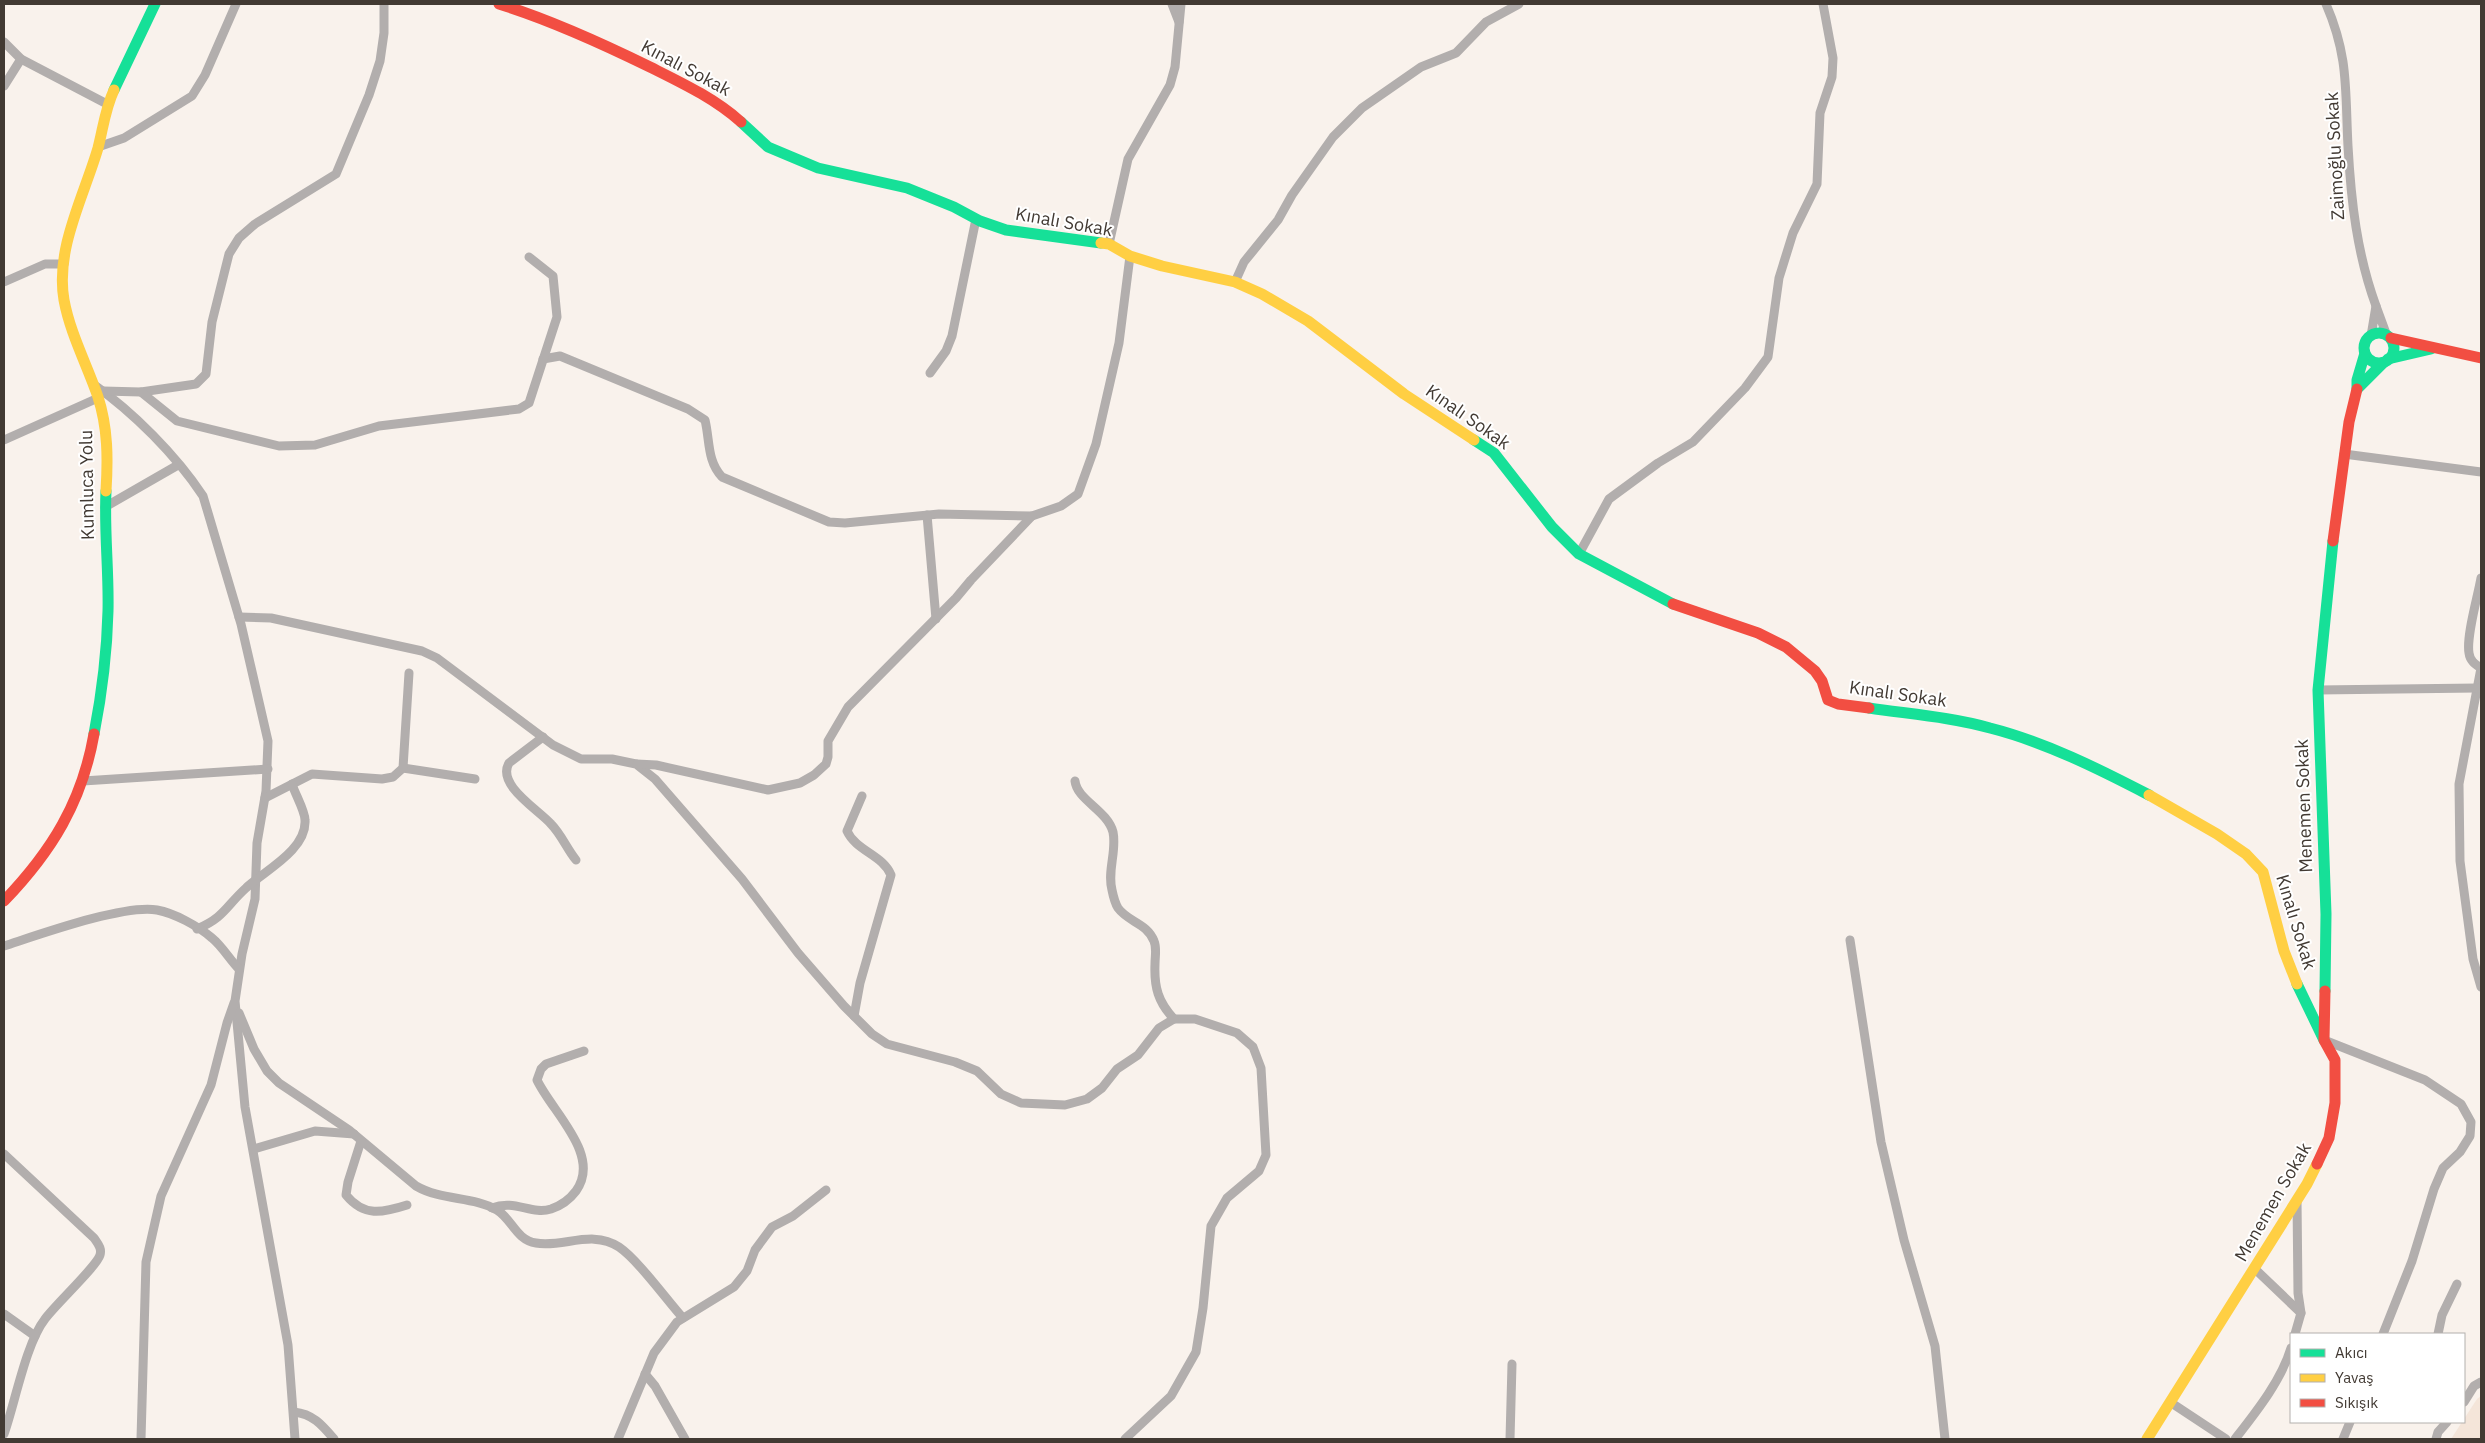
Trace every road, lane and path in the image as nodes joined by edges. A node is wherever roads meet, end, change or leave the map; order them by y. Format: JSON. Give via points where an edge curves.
{"nodes":[{"id":1,"x":155,"y":4,"type":"edge"},
{"id":2,"x":236,"y":4,"type":"edge"},
{"id":3,"x":384,"y":4,"type":"edge"},
{"id":4,"x":499,"y":4,"type":"edge"},
{"id":5,"x":1172,"y":4,"type":"edge"},
{"id":6,"x":1182,"y":4,"type":"edge"},
{"id":7,"x":1519,"y":4,"type":"edge"},
{"id":8,"x":1823,"y":4,"type":"edge"},
{"id":9,"x":2326,"y":4,"type":"edge"},
{"id":10,"x":1179,"y":22,"type":"junction"},
{"id":11,"x":4,"y":42,"type":"edge"},
{"id":12,"x":20,"y":59,"type":"junction"},
{"id":13,"x":4,"y":86,"type":"edge"},
{"id":14,"x":107,"y":104,"type":"junction"},
{"id":15,"x":98,"y":148,"type":"junction"},
{"id":16,"x":976,"y":219,"type":"junction"},
{"id":17,"x":1109,"y":244,"type":"junction"},
{"id":18,"x":1130,"y":256,"type":"junction"},
{"id":19,"x":529,"y":257,"type":"dead end"},
{"id":20,"x":64,"y":264,"type":"junction"},
{"id":21,"x":4,"y":282,"type":"edge"},
{"id":22,"x":1234,"y":282,"type":"junction"},
{"id":23,"x":2376,"y":306,"type":"junction"},
{"id":24,"x":2371,"y":336,"type":"junction"},
{"id":25,"x":2389,"y":337,"type":"junction"},
{"id":26,"x":2433,"y":348,"type":"junction"},
{"id":27,"x":2365,"y":352,"type":"junction"},
{"id":28,"x":2481,"y":358,"type":"edge"},
{"id":29,"x":543,"y":359,"type":"junction"},
{"id":30,"x":2386,"y":360,"type":"junction"},
{"id":31,"x":930,"y":373,"type":"dead end"},
{"id":32,"x":2357,"y":389,"type":"junction"},
{"id":33,"x":141,"y":392,"type":"junction"},
{"id":34,"x":100,"y":394,"type":"junction"},
{"id":35,"x":4,"y":440,"type":"edge"},
{"id":36,"x":2344,"y":454,"type":"junction"},
{"id":37,"x":178,"y":465,"type":"junction"},
{"id":38,"x":2481,"y":472,"type":"edge"},
{"id":39,"x":105,"y":508,"type":"junction"},
{"id":40,"x":927,"y":515,"type":"junction"},
{"id":41,"x":1032,"y":516,"type":"junction"},
{"id":42,"x":1579,"y":554,"type":"junction"},
{"id":43,"x":2481,"y":578,"type":"edge"},
{"id":44,"x":239,"y":617,"type":"junction"},
{"id":45,"x":936,"y":619,"type":"junction"},
{"id":46,"x":2481,"y":668,"type":"edge"},
{"id":47,"x":409,"y":673,"type":"dead end"},
{"id":48,"x":2477,"y":688,"type":"junction"},
{"id":49,"x":2318,"y":690,"type":"junction"},
{"id":50,"x":543,"y":737,"type":"junction"},
{"id":51,"x":636,"y":764,"type":"junction"},
{"id":52,"x":404,"y":768,"type":"junction"},
{"id":53,"x":268,"y":769,"type":"junction"},
{"id":54,"x":474,"y":779,"type":"dead end"},
{"id":55,"x":83,"y":781,"type":"junction"},
{"id":56,"x":1075,"y":781,"type":"dead end"},
{"id":57,"x":292,"y":784,"type":"junction"},
{"id":58,"x":862,"y":796,"type":"dead end"},
{"id":59,"x":265,"y":798,"type":"junction"},
{"id":60,"x":576,"y":860,"type":"dead end"},
{"id":61,"x":255,"y":880,"type":"junction"},
{"id":62,"x":4,"y":900,"type":"edge"},
{"id":63,"x":197,"y":929,"type":"junction"},
{"id":64,"x":1850,"y":940,"type":"dead end"},
{"id":65,"x":4,"y":946,"type":"edge"},
{"id":66,"x":240,"y":970,"type":"junction"},
{"id":67,"x":2481,"y":987,"type":"edge"},
{"id":68,"x":235,"y":1001,"type":"junction"},
{"id":69,"x":854,"y":1016,"type":"junction"},
{"id":70,"x":1174,"y":1019,"type":"junction"},
{"id":71,"x":2324,"y":1040,"type":"junction"},
{"id":72,"x":584,"y":1051,"type":"dead end"},
{"id":73,"x":354,"y":1134,"type":"junction"},
{"id":74,"x":361,"y":1141,"type":"junction"},
{"id":75,"x":254,"y":1149,"type":"junction"},
{"id":76,"x":4,"y":1154,"type":"edge"},
{"id":77,"x":826,"y":1190,"type":"dead end"},
{"id":78,"x":2297,"y":1200,"type":"junction"},
{"id":79,"x":407,"y":1205,"type":"dead end"},
{"id":80,"x":492,"y":1208,"type":"junction"},
{"id":81,"x":2255,"y":1269,"type":"junction"},
{"id":82,"x":2456,"y":1284,"type":"dead end"},
{"id":83,"x":2301,"y":1313,"type":"junction"},
{"id":84,"x":4,"y":1314,"type":"edge"},
{"id":85,"x":683,"y":1318,"type":"junction"},
{"id":86,"x":2296,"y":1333,"type":"edge"},
{"id":87,"x":2383,"y":1333,"type":"edge"},
{"id":88,"x":2438,"y":1333,"type":"edge"},
{"id":89,"x":35,"y":1336,"type":"junction"},
{"id":90,"x":2290,"y":1352,"type":"edge"},
{"id":91,"x":1512,"y":1364,"type":"dead end"},
{"id":92,"x":645,"y":1374,"type":"junction"},
{"id":93,"x":2481,"y":1382,"type":"edge"},
{"id":94,"x":2465,"y":1400,"type":"edge"},
{"id":95,"x":2170,"y":1402,"type":"junction"},
{"id":96,"x":294,"y":1412,"type":"junction"},
{"id":97,"x":2350,"y":1423,"type":"edge"},
{"id":98,"x":2437,"y":1423,"type":"edge"},
{"id":99,"x":2446,"y":1423,"type":"edge"},
{"id":100,"x":4,"y":1434,"type":"edge"},
{"id":101,"x":2437,"y":1436,"type":"edge"},
{"id":102,"x":141,"y":1439,"type":"edge"},
{"id":103,"x":295,"y":1439,"type":"edge"},
{"id":104,"x":334,"y":1439,"type":"edge"},
{"id":105,"x":618,"y":1439,"type":"edge"},
{"id":106,"x":685,"y":1439,"type":"edge"},
{"id":107,"x":1125,"y":1439,"type":"edge"},
{"id":108,"x":1510,"y":1439,"type":"edge"},
{"id":109,"x":1945,"y":1439,"type":"edge"},
{"id":110,"x":2147,"y":1439,"type":"edge"},
{"id":111,"x":2226,"y":1439,"type":"edge"},
{"id":112,"x":2235,"y":1439,"type":"edge"},
{"id":113,"x":2343,"y":1439,"type":"edge"}],
"edges":[{"from":1,"to":14,"type":"street","name":"Kumluca Yolu"},
{"from":2,"to":15,"type":"street","via":[[205,75],[192,96],[124,138]]},
{"from":3,"to":33,"type":"street","via":[[380,61],[336,174],[255,224],[239,238],[224,271],[212,322],[206,374],[196,384]]},
{"from":4,"to":16,"type":"street","name":"Kınalı Sokak","via":[[601,43],[704,94],[778,152],[833,173],[907,188]]},
{"from":5,"to":10,"type":"street"},
{"from":6,"to":10,"type":"street"},
{"from":7,"to":22,"type":"street","via":[[1486,22],[1456,54],[1421,67],[1362,108],[1333,137],[1278,220],[1244,262]]},
{"from":8,"to":42,"type":"street","via":[[1833,58],[1832,77],[1820,114],[1817,184],[1794,233],[1779,278],[1768,357],[1745,388],[1693,442],[1609,499]]},
{"from":9,"to":23,"type":"street","name":"Zaimoğlu Sokak","via":[[2339,36],[2345,68],[2355,222],[2360,256]]},
{"from":10,"to":17,"type":"street","via":[[1170,85],[1128,158]]},
{"from":11,"to":12,"type":"street"},
{"from":12,"to":13,"type":"street"},
{"from":12,"to":14,"type":"street"},
{"from":14,"to":15,"type":"street","name":"Kumluca Yolu"},
{"from":15,"to":20,"type":"street","name":"Kumluca Yolu","via":[[73,223]]},
{"from":16,"to":17,"type":"street","name":"Kınalı Sokak","via":[[1006,230]]},
{"from":16,"to":31,"type":"street","via":[[952,336],[946,351]]},
{"from":17,"to":18,"type":"street","name":"Kınalı Sokak"},
{"from":18,"to":22,"type":"street","name":"Kınalı Sokak"},
{"from":18,"to":41,"type":"street","via":[[1120,343],[1096,444],[1078,494],[1061,506]]},
{"from":19,"to":29,"type":"street","via":[[553,276],[555,286],[557,317]]},
{"from":20,"to":21,"type":"street","via":[[45,264]]},
{"from":20,"to":34,"type":"street","name":"Kumluca Yolu","via":[[64,299],[92,383]]},
{"from":22,"to":42,"type":"street","name":"Kınalı Sokak","via":[[1308,321],[1404,394],[1494,453],[1552,527]]},
{"from":23,"to":24,"type":"street","name":"Zaimoğlu Sokak"},
{"from":23,"to":25,"type":"street","name":"Zaimoğlu Sokak"},
{"from":24,"to":25,"type":"street"},
{"from":24,"to":27,"type":"street","name":"Menemen Sokak","via":[[2366,340]]},
{"from":25,"to":26,"type":"street"},
{"from":25,"to":30,"type":"street","via":[[2393,349]]},
{"from":26,"to":28,"type":"street"},
{"from":26,"to":30,"type":"street"},
{"from":27,"to":30,"type":"street","via":[[2375,362]]},
{"from":27,"to":32,"type":"street","name":"Menemen Sokak"},
{"from":29,"to":33,"type":"street","via":[[529,402],[520,409],[379,426],[300,447],[257,442],[176,421]]},
{"from":29,"to":40,"type":"street","via":[[560,356],[688,409],[705,420],[710,459],[722,477],[820,520],[846,524]]},
{"from":30,"to":32,"type":"street"},
{"from":32,"to":36,"type":"street","name":"Menemen Sokak"},
{"from":33,"to":34,"type":"street"},
{"from":34,"to":35,"type":"street"},
{"from":34,"to":37,"type":"street","via":[[141,423]]},
{"from":34,"to":39,"type":"street","name":"Kumluca Yolu","via":[[108,451]]},
{"from":36,"to":38,"type":"street"},
{"from":36,"to":49,"type":"street","name":"Menemen Sokak"},
{"from":37,"to":39,"type":"street"},
{"from":37,"to":44,"type":"street","via":[[202,496]]},
{"from":39,"to":55,"type":"street","name":"Kumluca Yolu","via":[[108,610],[105,657],[96,726]]},
{"from":40,"to":41,"type":"street"},
{"from":40,"to":45,"type":"street"},
{"from":41,"to":45,"type":"street"},
{"from":42,"to":71,"type":"street","name":"Kınalı Sokak","via":[[1675,606],[1758,633],[1786,647],[1815,671],[1828,700],[1961,721],[2017,737],[2129,786],[2233,845],[2257,863],[2262,872],[2293,976]]},
{"from":43,"to":46,"type":"street","via":[[2468,654]]},
{"from":44,"to":50,"type":"street","via":[[270,618],[422,651],[437,658]]},
{"from":44,"to":53,"type":"street","via":[[267,733]]},
{"from":45,"to":51,"type":"street","via":[[848,707],[828,742],[826,764],[800,783],[768,790],[662,766]]},
{"from":46,"to":48,"type":"street"},
{"from":47,"to":52,"type":"street"},
{"from":48,"to":49,"type":"street"},
{"from":48,"to":67,"type":"street","via":[[2459,793],[2460,861]]},
{"from":49,"to":71,"type":"street","name":"Menemen Sokak","via":[[2326,914]]},
{"from":50,"to":51,"type":"street","via":[[581,758]]},
{"from":50,"to":60,"type":"street","via":[[509,763],[508,781],[518,795],[552,825]]},
{"from":51,"to":69,"type":"street","via":[[655,779],[742,879],[798,953]]},
{"from":52,"to":54,"type":"street"},
{"from":52,"to":57,"type":"street","via":[[393,777],[382,779],[320,774],[303,777]]},
{"from":53,"to":55,"type":"street"},
{"from":53,"to":59,"type":"street"},
{"from":55,"to":62,"type":"street","name":"Kumluca Yolu","via":[[51,846],[31,873]]},
{"from":56,"to":70,"type":"street","via":[[1081,793],[1108,821],[1113,834],[1111,887],[1115,901],[1119,909],[1145,926],[1155,942],[1157,996],[1162,1007]]},
{"from":57,"to":59,"type":"street"},
{"from":57,"to":61,"type":"street","via":[[305,820],[303,832],[279,864]]},
{"from":58,"to":69,"type":"street","via":[[847,831],[850,838],[888,866],[891,875],[860,983]]},
{"from":59,"to":61,"type":"street"},
{"from":61,"to":63,"type":"street","via":[[219,918]]},
{"from":61,"to":66,"type":"street","via":[[255,899]]},
{"from":63,"to":65,"type":"street","via":[[158,910],[142,909]]},
{"from":63,"to":66,"type":"street","via":[[212,938]]},
{"from":64,"to":109,"type":"street","via":[[1881,1142],[1904,1240],[1935,1346]]},
{"from":66,"to":68,"type":"street"},
{"from":68,"to":73,"type":"street","via":[[254,1049],[267,1070],[280,1083]]},
{"from":68,"to":75,"type":"street","via":[[245,1107]]},
{"from":68,"to":102,"type":"street","via":[[210,1086],[156,1212],[146,1262]]},
{"from":69,"to":70,"type":"street","via":[[887,1044],[977,1071],[1001,1094],[1021,1102],[1065,1105],[1087,1099],[1102,1088],[1117,1069],[1138,1055],[1158,1028]]},
{"from":70,"to":107,"type":"street","via":[[1195,1019],[1237,1034],[1253,1047],[1261,1068],[1266,1155],[1259,1171],[1227,1198],[1211,1226],[1196,1352],[1171,1396]]},
{"from":71,"to":78,"type":"street","name":"Menemen Sokak","via":[[2336,1060],[2333,1122],[2325,1149]]},
{"from":71,"to":87,"type":"street","via":[[2425,1080],[2461,1104],[2471,1122],[2470,1136],[2444,1168],[2434,1189],[2412,1261]]},
{"from":72,"to":80,"type":"street","via":[[546,1064],[537,1080],[583,1157],[581,1183],[565,1202],[551,1209],[537,1210],[504,1203]]},
{"from":73,"to":74,"type":"street"},
{"from":73,"to":75,"type":"street","via":[[315,1131]]},
{"from":74,"to":79,"type":"street","via":[[346,1195],[356,1206],[373,1212]]},
{"from":74,"to":80,"type":"street","via":[[427,1193]]},
{"from":75,"to":96,"type":"street","via":[[282,1300]]},
{"from":76,"to":89,"type":"street","via":[[100,1247],[96,1263],[43,1320]]},
{"from":77,"to":85,"type":"street","via":[[793,1216],[772,1227],[734,1287]]},
{"from":78,"to":81,"type":"street","name":"Menemen Sokak"},
{"from":78,"to":83,"type":"street"},
{"from":80,"to":85,"type":"street","via":[[498,1210],[520,1236],[537,1244],[595,1240],[619,1248]]},
{"from":81,"to":83,"type":"street"},
{"from":81,"to":95,"type":"street","name":"Menemen Sokak"},
{"from":82,"to":88,"type":"street","via":[[2442,1315]]},
{"from":83,"to":86,"type":"street"},
{"from":84,"to":89,"type":"street"},
{"from":85,"to":92,"type":"street","via":[[654,1353]]},
{"from":89,"to":100,"type":"street"},
{"from":90,"to":112,"type":"street","via":[[2256,1412]]},
{"from":91,"to":108,"type":"street"},
{"from":92,"to":105,"type":"street"},
{"from":92,"to":106,"type":"street"},
{"from":93,"to":94,"type":"street","via":[[2474,1386]]},
{"from":95,"to":110,"type":"street","name":"Menemen Sokak"},
{"from":95,"to":111,"type":"street"},
{"from":96,"to":103,"type":"street"},
{"from":96,"to":104,"type":"street","via":[[315,1418]]},
{"from":97,"to":113,"type":"street"},
{"from":98,"to":101,"type":"street"},
{"from":99,"to":101,"type":"street"}]}
